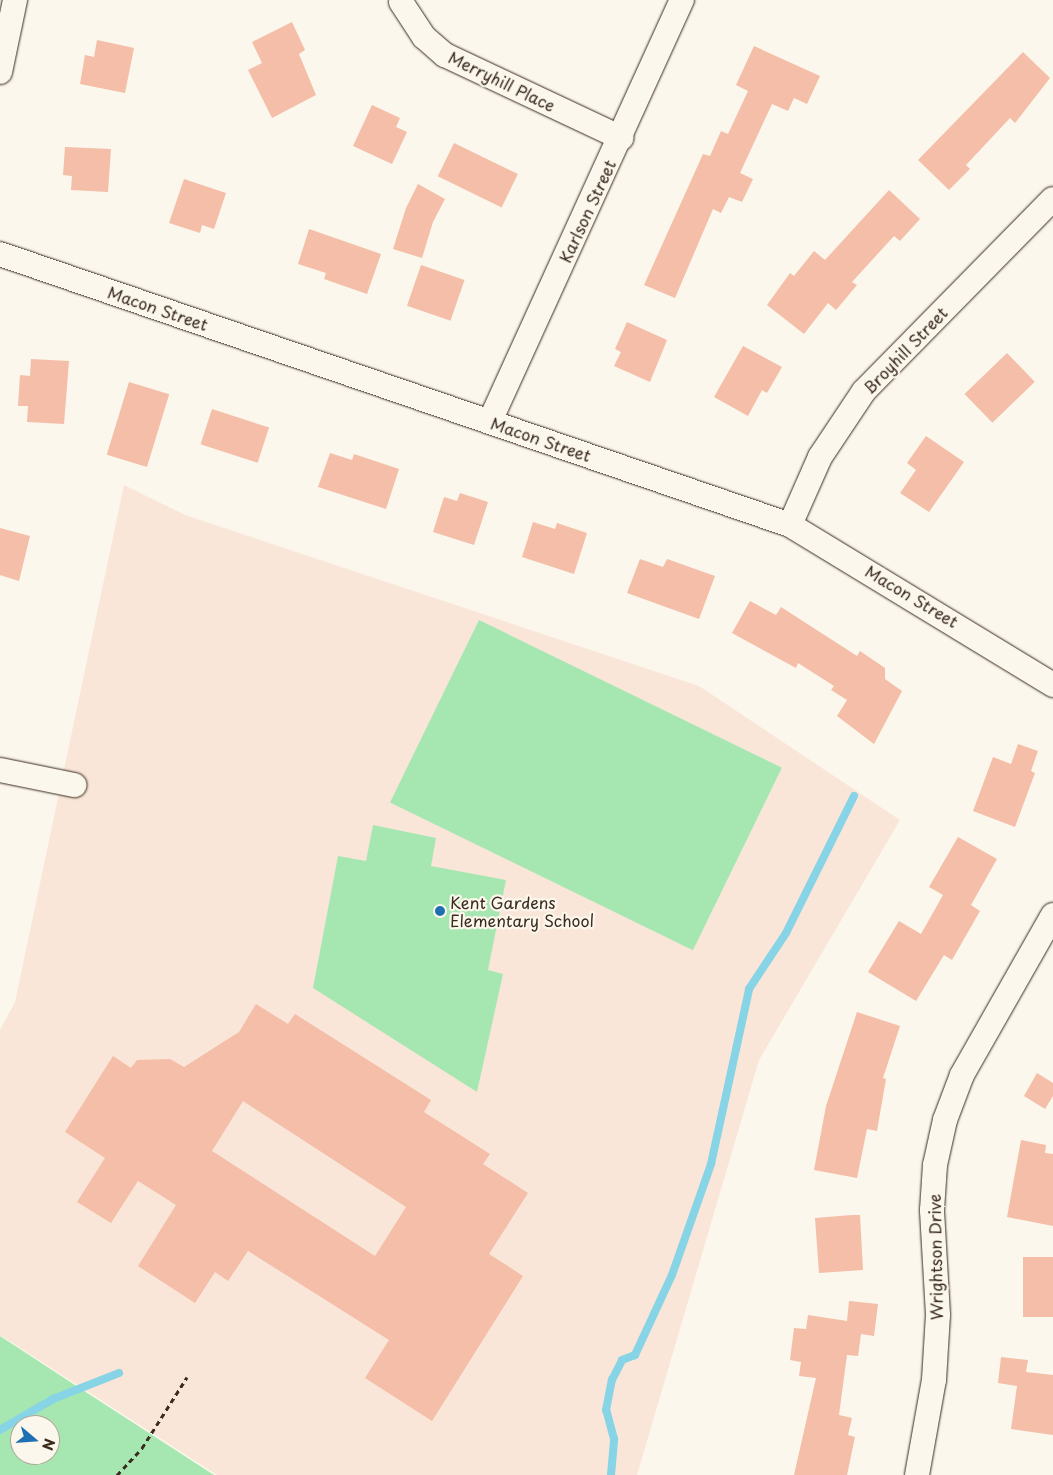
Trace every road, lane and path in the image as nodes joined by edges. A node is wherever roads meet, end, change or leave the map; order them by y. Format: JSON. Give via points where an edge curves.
{"nodes":[{"id":1,"x":15,"y":0,"type":"edge"},
{"id":2,"x":682,"y":0,"type":"edge"},
{"id":3,"x":401,"y":2,"type":"dead end"},
{"id":4,"x":0,"y":72,"type":"edge"},
{"id":5,"x":621,"y":138,"type":"junction"},
{"id":6,"x":1053,"y":199,"type":"edge"},
{"id":7,"x":0,"y":254,"type":"edge"},
{"id":8,"x":490,"y":421,"type":"junction"},
{"id":9,"x":790,"y":525,"type":"junction"},
{"id":10,"x":1053,"y":685,"type":"edge"},
{"id":11,"x":0,"y":770,"type":"edge"},
{"id":12,"x":74,"y":785,"type":"dead end"},
{"id":13,"x":1053,"y":915,"type":"edge"},
{"id":14,"x":187,"y":1377,"type":"dead end"},
{"id":15,"x":117,"y":1475,"type":"edge"},
{"id":16,"x":917,"y":1475,"type":"edge"}],
"edges":[{"from":1,"to":4,"type":"street"},
{"from":2,"to":5,"type":"street","name":"Karlson Street"},
{"from":3,"to":5,"type":"street","name":"Merryhill Place","via":[[424,37],[446,55]]},
{"from":5,"to":8,"type":"street","name":"Karlson Street"},
{"from":6,"to":9,"type":"street","name":"Broyhill Street","via":[[864,391],[820,457]]},
{"from":7,"to":8,"type":"street","name":"Macon Street"},
{"from":8,"to":9,"type":"street","name":"Macon Street"},
{"from":9,"to":10,"type":"street","name":"Macon Street"},
{"from":11,"to":12,"type":"street"},
{"from":13,"to":16,"type":"street","name":"Wrightson Drive","via":[[962,1075],[945,1120],[935,1165],[932,1210],[938,1315],[934,1380]]},
{"from":14,"to":15,"type":"path","via":[[142,1448]]}]}
